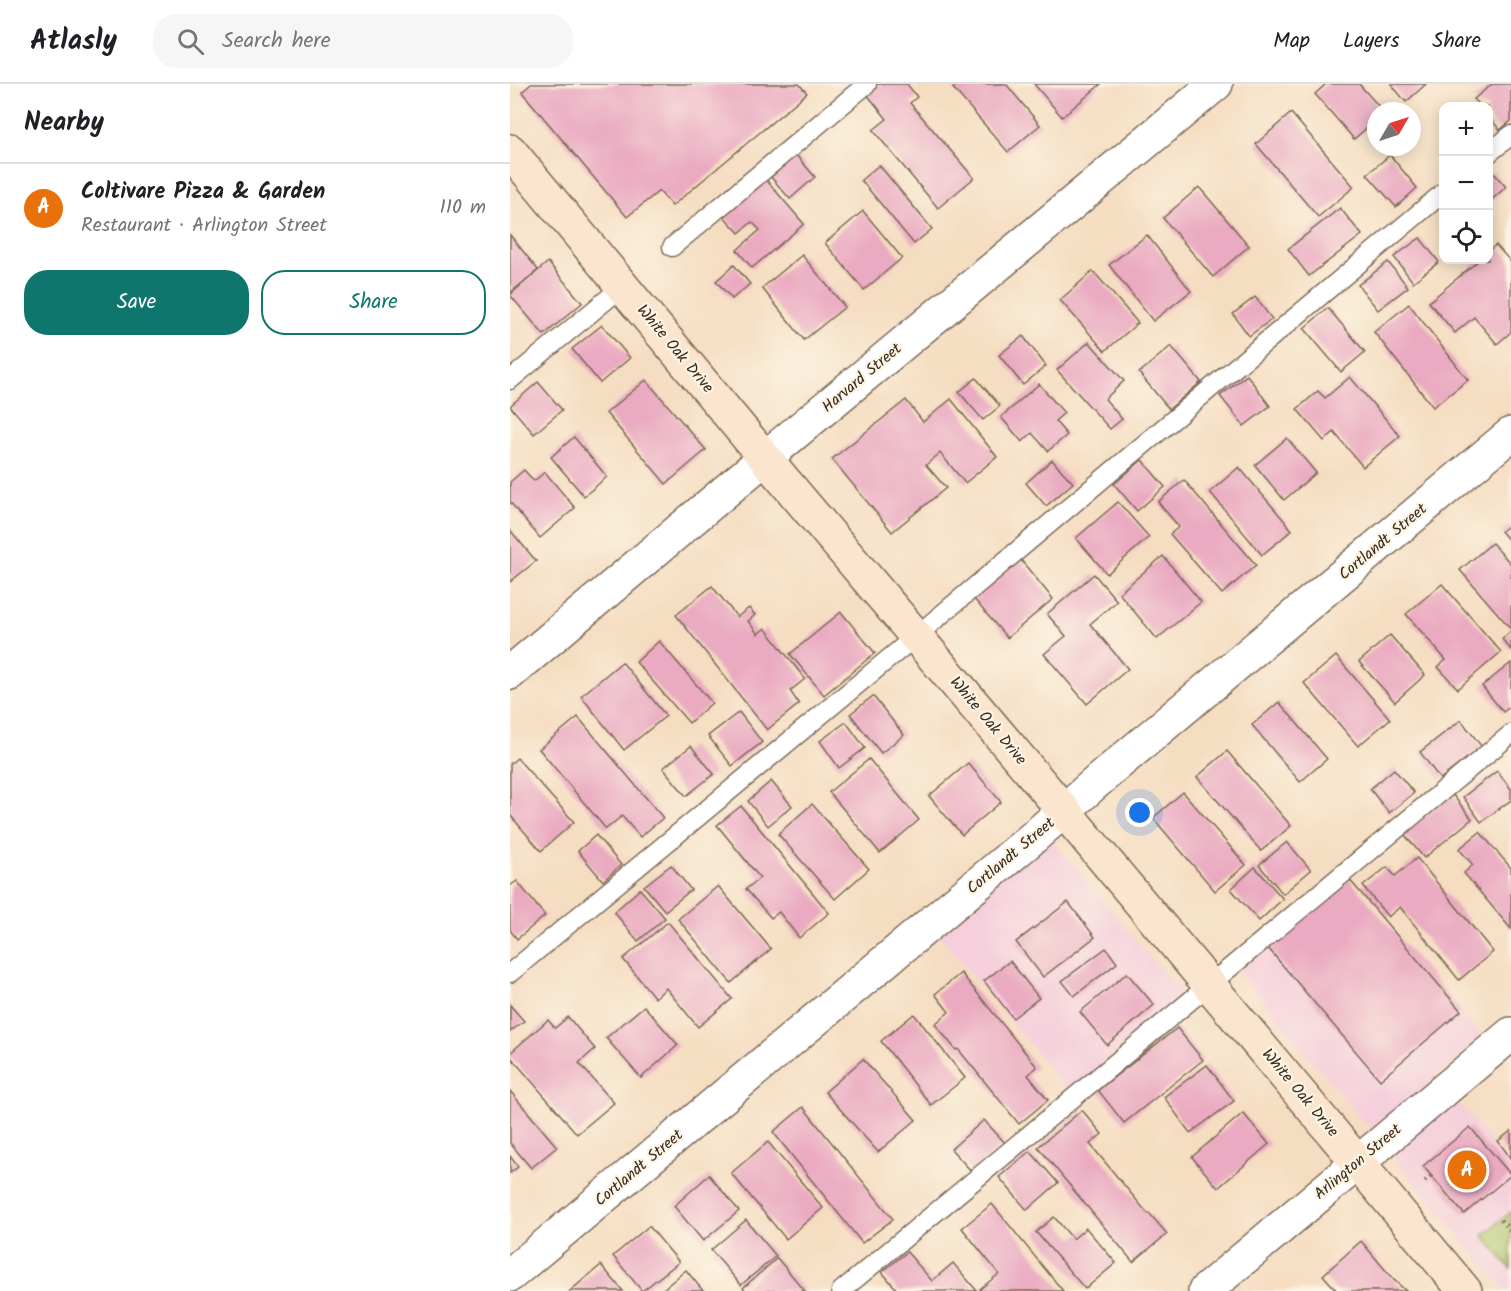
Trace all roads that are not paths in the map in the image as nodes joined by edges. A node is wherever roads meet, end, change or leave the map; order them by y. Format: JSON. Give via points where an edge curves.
{"nodes":[{"id":1,"x":867,"y":84,"type":"edge"},
{"id":2,"x":1216,"y":84,"type":"edge"},
{"id":3,"x":1511,"y":135,"type":"edge"},
{"id":4,"x":1493,"y":150,"type":"edge"},
{"id":5,"x":510,"y":151,"type":"edge"},
{"id":6,"x":1439,"y":195,"type":"edge"},
{"id":7,"x":672,"y":247,"type":"dead end"},
{"id":8,"x":622,"y":286,"type":"junction"},
{"id":9,"x":510,"y":380,"type":"edge"},
{"id":10,"x":1511,"y":434,"type":"edge"},
{"id":11,"x":765,"y":458,"type":"junction"},
{"id":12,"x":916,"y":636,"type":"junction"},
{"id":13,"x":510,"y":674,"type":"edge"},
{"id":14,"x":1511,"y":734,"type":"edge"},
{"id":15,"x":1064,"y":811,"type":"junction"},
{"id":16,"x":510,"y":973,"type":"edge"},
{"id":17,"x":1209,"y":985,"type":"junction"},
{"id":18,"x":1511,"y":1034,"type":"edge"},
{"id":19,"x":1358,"y":1162,"type":"junction"},
{"id":20,"x":510,"y":1275,"type":"edge"},
{"id":21,"x":841,"y":1291,"type":"edge"},
{"id":22,"x":1205,"y":1291,"type":"edge"},
{"id":23,"x":1465,"y":1291,"type":"edge"}],
"edges":[{"from":1,"to":7,"type":"lane"},
{"from":2,"to":11,"type":"street","name":"Harvard Street"},
{"from":3,"to":4,"type":"lane"},
{"from":5,"to":8,"type":"main road","name":"White Oak Drive"},
{"from":6,"to":12,"type":"lane"},
{"from":8,"to":9,"type":"lane"},
{"from":8,"to":11,"type":"main road","name":"White Oak Drive"},
{"from":10,"to":15,"type":"street","name":"Cortlandt Street"},
{"from":11,"to":12,"type":"main road","name":"White Oak Drive"},
{"from":11,"to":13,"type":"street","name":"Harvard Street"},
{"from":12,"to":15,"type":"main road","name":"White Oak Drive"},
{"from":12,"to":16,"type":"lane"},
{"from":14,"to":17,"type":"lane"},
{"from":15,"to":17,"type":"main road","name":"White Oak Drive"},
{"from":15,"to":20,"type":"street","name":"Cortlandt Street"},
{"from":17,"to":19,"type":"main road","name":"White Oak Drive"},
{"from":17,"to":21,"type":"lane"},
{"from":18,"to":19,"type":"street","name":"Arlington Street"},
{"from":19,"to":22,"type":"street","name":"Arlington Street"},
{"from":19,"to":23,"type":"main road","name":"White Oak Drive"}]}
